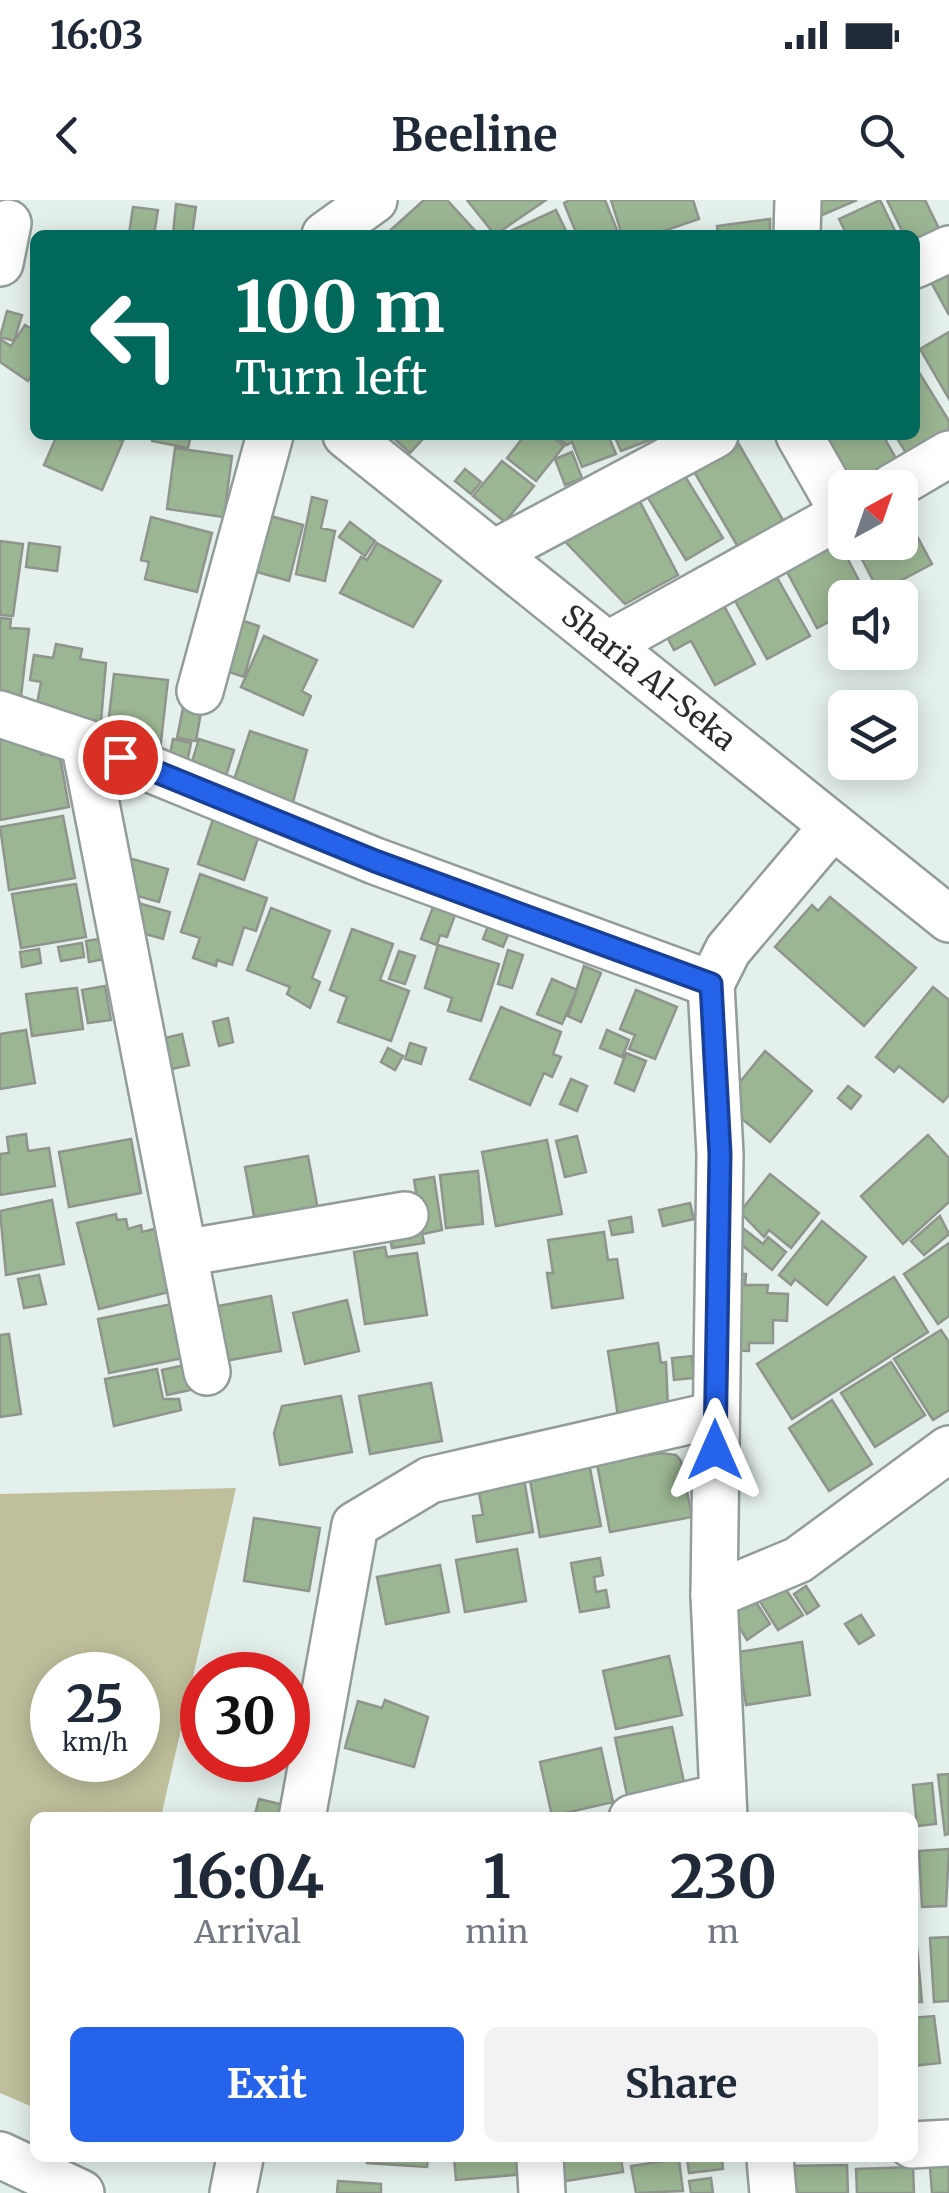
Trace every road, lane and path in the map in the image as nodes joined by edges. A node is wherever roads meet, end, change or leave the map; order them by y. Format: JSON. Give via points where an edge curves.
{"nodes":[{"id":1,"x":374,"y":200,"type":"edge"},
{"id":2,"x":798,"y":200,"type":"edge"},
{"id":3,"x":332,"y":230,"type":"edge"},
{"id":4,"x":798,"y":230,"type":"edge"},
{"id":5,"x":949,"y":250,"type":"edge"},
{"id":6,"x":920,"y":263,"type":"edge"},
{"id":7,"x":269,"y":440,"type":"edge"},
{"id":8,"x":352,"y":440,"type":"edge"},
{"id":9,"x":706,"y":440,"type":"edge"},
{"id":10,"x":802,"y":440,"type":"edge"},
{"id":11,"x":949,"y":454,"type":"edge"},
{"id":12,"x":918,"y":472,"type":"edge"},
{"id":13,"x":828,"y":486,"type":"edge"},
{"id":14,"x":828,"y":523,"type":"edge"},
{"id":15,"x":496,"y":552,"type":"junction"},
{"id":16,"x":609,"y":644,"type":"junction"},
{"id":17,"x":200,"y":691,"type":"dead end"},
{"id":18,"x":0,"y":714,"type":"edge"},
{"id":19,"x":84,"y":742,"type":"junction"},
{"id":20,"x":832,"y":827,"type":"junction"},
{"id":21,"x":949,"y":919,"type":"edge"},
{"id":22,"x":711,"y":984,"type":"junction"},
{"id":23,"x":405,"y":1215,"type":"dead end"},
{"id":24,"x":184,"y":1253,"type":"junction"},
{"id":25,"x":207,"y":1372,"type":"dead end"},
{"id":26,"x":715,"y":1415,"type":"junction"},
{"id":27,"x":949,"y":1449,"type":"edge"},
{"id":28,"x":714,"y":1595,"type":"junction"},
{"id":29,"x":722,"y":1807,"type":"edge"},
{"id":30,"x":303,"y":1812,"type":"edge"},
{"id":31,"x":681,"y":1812,"type":"edge"},
{"id":32,"x":949,"y":2143,"type":"edge"},
{"id":33,"x":918,"y":2145,"type":"edge"},
{"id":34,"x":0,"y":2155,"type":"edge"},
{"id":35,"x":239,"y":2162,"type":"edge"},
{"id":36,"x":540,"y":2162,"type":"edge"},
{"id":37,"x":770,"y":2162,"type":"edge"},
{"id":38,"x":81,"y":2193,"type":"edge"},
{"id":39,"x":234,"y":2193,"type":"edge"},
{"id":40,"x":542,"y":2193,"type":"edge"},
{"id":41,"x":773,"y":2193,"type":"edge"}],
"edges":[{"from":1,"to":3,"type":"street"},
{"from":2,"to":4,"type":"street"},
{"from":5,"to":6,"type":"street"},
{"from":7,"to":17,"type":"street"},
{"from":8,"to":15,"type":"street","name":"Sharia Al-Seka"},
{"from":9,"to":15,"type":"street"},
{"from":10,"to":13,"type":"street"},
{"from":11,"to":12,"type":"street"},
{"from":14,"to":16,"type":"street"},
{"from":15,"to":16,"type":"street","name":"Sharia Al-Seka"},
{"from":16,"to":20,"type":"street","name":"Sharia Al-Seka"},
{"from":18,"to":19,"type":"street"},
{"from":19,"to":22,"type":"street","via":[[375,861]]},
{"from":19,"to":24,"type":"street"},
{"from":20,"to":21,"type":"street","name":"Sharia Al-Seka"},
{"from":20,"to":22,"type":"street","via":[[728,950]]},
{"from":22,"to":26,"type":"street","via":[[720,1154]]},
{"from":23,"to":24,"type":"street"},
{"from":24,"to":25,"type":"street"},
{"from":26,"to":28,"type":"street"},
{"from":26,"to":30,"type":"street","via":[[430,1480],[355,1525]]},
{"from":27,"to":28,"type":"street","via":[[798,1560]]},
{"from":28,"to":29,"type":"street"},
{"from":29,"to":31,"type":"street"},
{"from":32,"to":33,"type":"street"},
{"from":34,"to":38,"type":"street"},
{"from":35,"to":39,"type":"street"},
{"from":36,"to":40,"type":"street"},
{"from":37,"to":41,"type":"street"}]}
